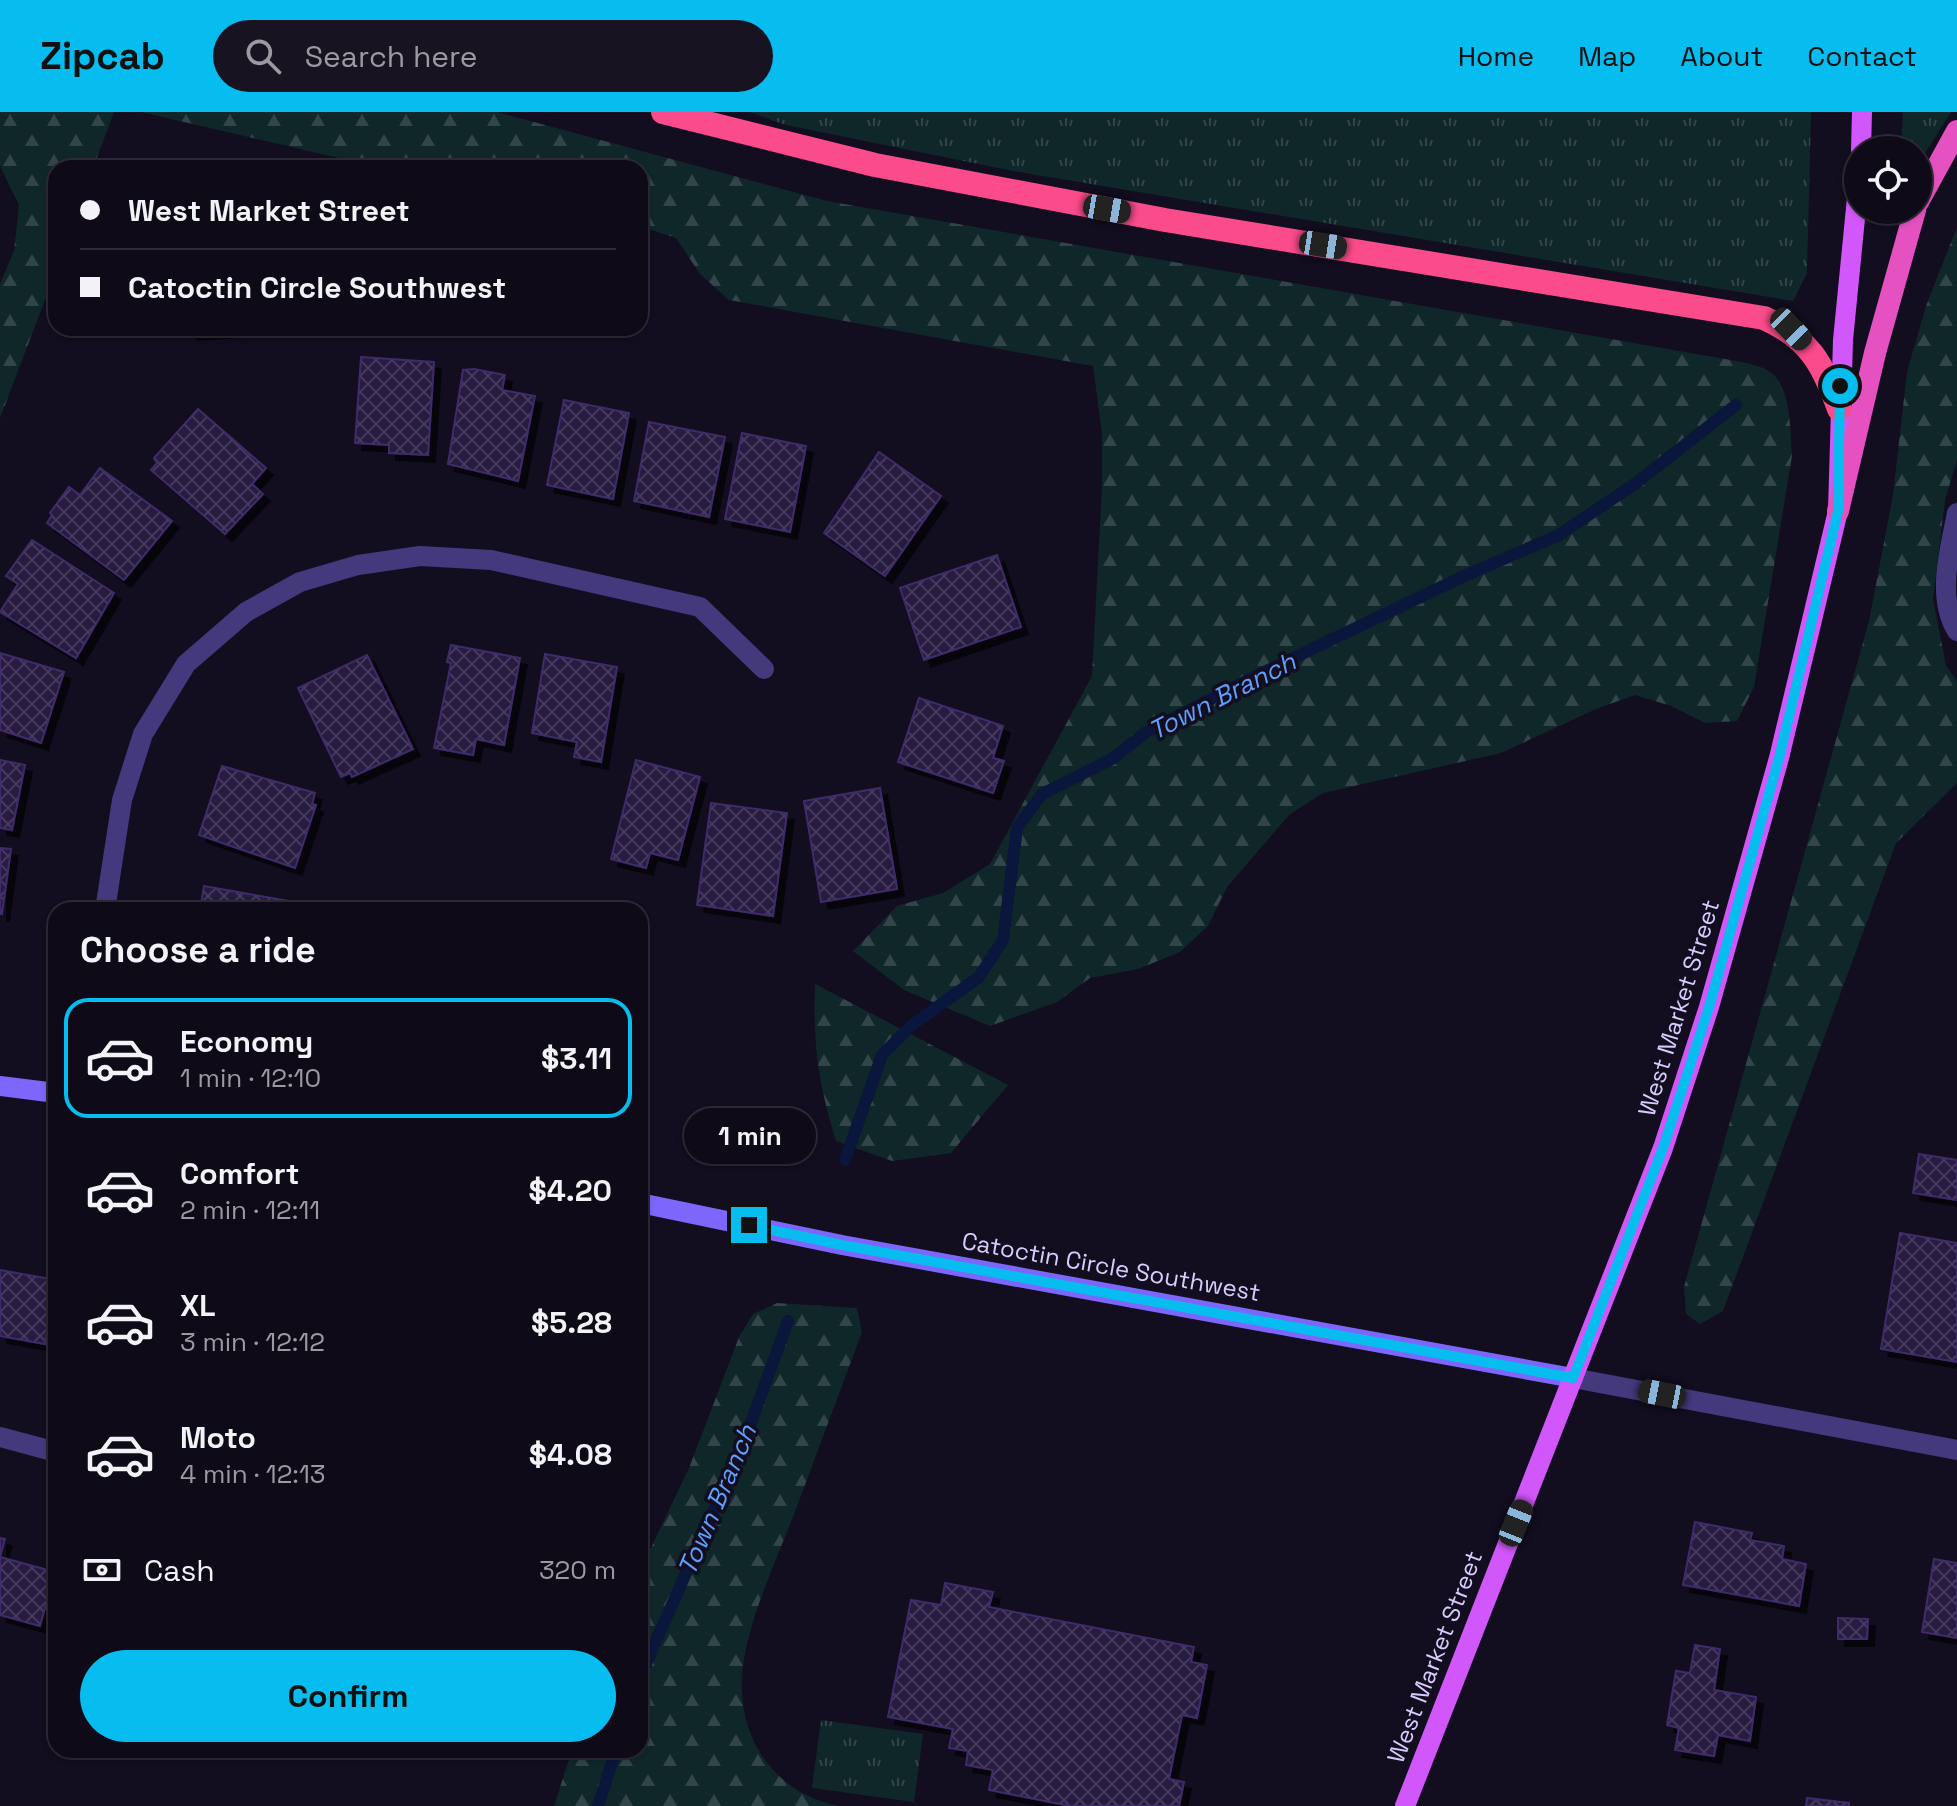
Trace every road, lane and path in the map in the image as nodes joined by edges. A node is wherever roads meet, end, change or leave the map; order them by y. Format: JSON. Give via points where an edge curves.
{"nodes":[{"id":1,"x":663,"y":112,"type":"edge"},
{"id":2,"x":1862,"y":112,"type":"edge"},
{"id":3,"x":1957,"y":131,"type":"edge"},
{"id":4,"x":1861,"y":136,"type":"edge"},
{"id":5,"x":1932,"y":177,"type":"edge"},
{"id":6,"x":1855,"y":224,"type":"edge"},
{"id":7,"x":1911,"y":224,"type":"edge"},
{"id":8,"x":1839,"y":409,"type":"junction"},
{"id":9,"x":1838,"y":511,"type":"junction"},
{"id":10,"x":1957,"y":513,"type":"edge"},
{"id":11,"x":1957,"y":631,"type":"edge"},
{"id":12,"x":764,"y":669,"type":"dead end"},
{"id":13,"x":106,"y":902,"type":"edge"},
{"id":14,"x":0,"y":1086,"type":"edge"},
{"id":15,"x":48,"y":1092,"type":"edge"},
{"id":16,"x":648,"y":1205,"type":"edge"},
{"id":17,"x":1573,"y":1378,"type":"junction"},
{"id":18,"x":0,"y":1437,"type":"edge"},
{"id":19,"x":48,"y":1450,"type":"edge"},
{"id":20,"x":1957,"y":1450,"type":"edge"},
{"id":21,"x":1405,"y":1806,"type":"edge"}],
"edges":[{"from":1,"to":8,"type":"highway","via":[[890,168],[1165,220],[1764,318],[1791,329],[1814,353]]},
{"from":2,"to":4,"type":"main road"},
{"from":3,"to":5,"type":"highway"},
{"from":6,"to":8,"type":"main road","name":"West Market Street"},
{"from":7,"to":9,"type":"highway"},
{"from":8,"to":9,"type":"main road","name":"West Market Street"},
{"from":9,"to":17,"type":"main road","name":"West Market Street","via":[[1779,758],[1709,1007],[1663,1148]]},
{"from":10,"to":11,"type":"street","via":[[1946,573],[1950,619]]},
{"from":12,"to":13,"type":"street","via":[[700,607],[491,560],[420,556],[358,565],[300,582],[246,612],[186,664],[143,734],[122,800]]},
{"from":14,"to":15,"type":"main road"},
{"from":16,"to":17,"type":"main road","name":"Catoctin Circle Southwest"},
{"from":17,"to":20,"type":"street"},
{"from":17,"to":21,"type":"main road","name":"West Market Street"},
{"from":18,"to":19,"type":"street"}]}
